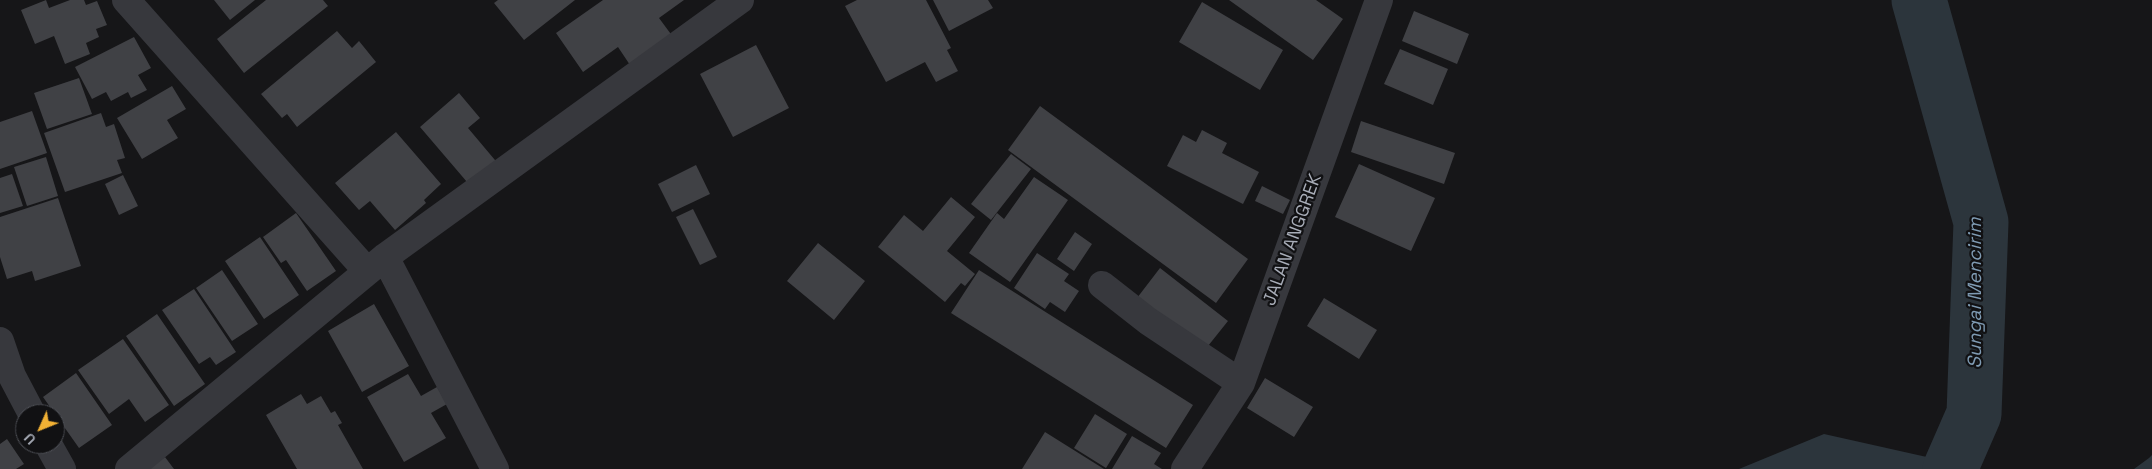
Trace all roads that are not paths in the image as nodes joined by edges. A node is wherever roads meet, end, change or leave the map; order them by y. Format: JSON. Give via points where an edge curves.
{"nodes":[{"id":1,"x":126,"y":0,"type":"edge"},
{"id":2,"x":740,"y":0,"type":"edge"},
{"id":3,"x":1378,"y":0,"type":"edge"},
{"id":4,"x":376,"y":264,"type":"junction"},
{"id":5,"x":1102,"y":285,"type":"dead end"},
{"id":6,"x":0,"y":341,"type":"edge"},
{"id":7,"x":1241,"y":383,"type":"junction"},
{"id":8,"x":27,"y":404,"type":"edge"},
{"id":9,"x":54,"y":454,"type":"edge"},
{"id":10,"x":62,"y":469,"type":"edge"},
{"id":11,"x":129,"y":469,"type":"edge"},
{"id":12,"x":495,"y":469,"type":"edge"},
{"id":13,"x":1186,"y":469,"type":"edge"}],
"edges":[{"from":1,"to":4,"type":"street"},
{"from":2,"to":4,"type":"street"},
{"from":3,"to":7,"type":"street","name":"JALAN ANGGREK"},
{"from":4,"to":11,"type":"street"},
{"from":4,"to":12,"type":"street"},
{"from":5,"to":7,"type":"street","via":[[1148,321]]},
{"from":6,"to":8,"type":"street","via":[[12,376]]},
{"from":7,"to":13,"type":"street","name":"JALAN ANGGREK"},
{"from":9,"to":10,"type":"street"}]}
